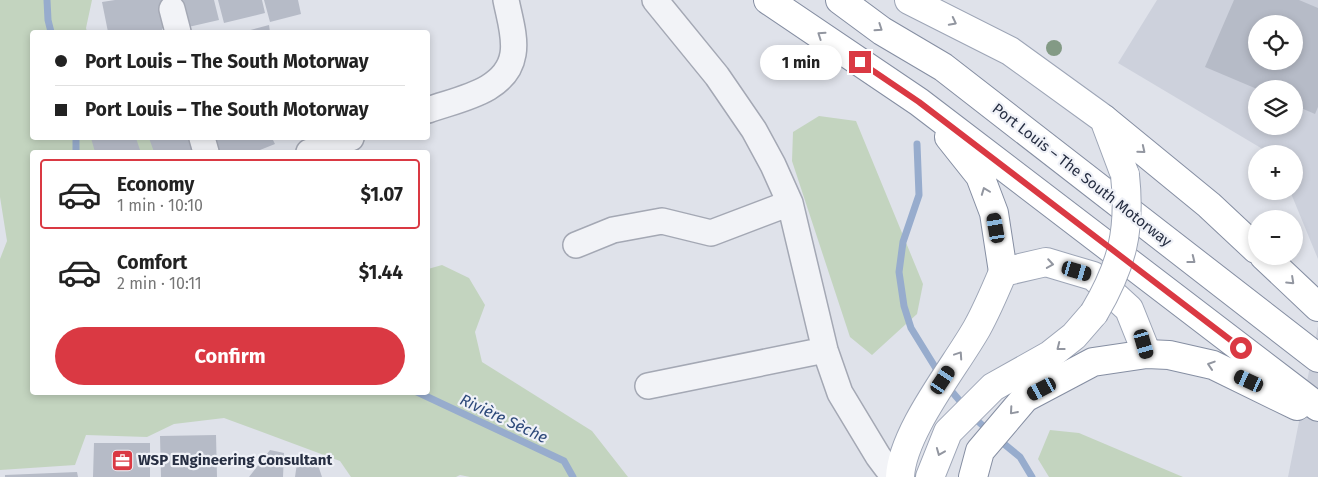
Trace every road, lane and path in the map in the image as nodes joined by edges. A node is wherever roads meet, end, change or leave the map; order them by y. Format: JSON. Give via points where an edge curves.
{"nodes":[{"id":1,"x":506,"y":0,"type":"edge"},
{"id":2,"x":655,"y":0,"type":"edge"},
{"id":3,"x":768,"y":0,"type":"edge"},
{"id":4,"x":840,"y":0,"type":"edge"},
{"id":5,"x":909,"y":0,"type":"edge"},
{"id":6,"x":919,"y":102,"type":"junction"},
{"id":7,"x":430,"y":109,"type":"edge"},
{"id":8,"x":1104,"y":119,"type":"junction"},
{"id":9,"x":345,"y":140,"type":"edge"},
{"id":10,"x":315,"y":150,"type":"edge"},
{"id":11,"x":790,"y":203,"type":"junction"},
{"id":12,"x":1248,"y":241,"type":"edge"},
{"id":13,"x":576,"y":245,"type":"dead end"},
{"id":14,"x":1274,"y":265,"type":"edge"},
{"id":15,"x":1003,"y":272,"type":"junction"},
{"id":16,"x":1318,"y":307,"type":"edge"},
{"id":17,"x":825,"y":350,"type":"junction"},
{"id":18,"x":1147,"y":354,"type":"junction"},
{"id":19,"x":1318,"y":358,"type":"edge"},
{"id":20,"x":648,"y":386,"type":"dead end"},
{"id":21,"x":1318,"y":407,"type":"edge"},
{"id":22,"x":1318,"y":418,"type":"edge"},
{"id":23,"x":900,"y":475,"type":"edge"},
{"id":24,"x":930,"y":477,"type":"edge"},
{"id":25,"x":972,"y":477,"type":"edge"}],
"edges":[{"from":1,"to":7,"type":"street","via":[[513,54],[506,73],[491,87]]},
{"from":2,"to":11,"type":"street","via":[[717,76],[754,130]]},
{"from":6,"to":3,"type":"main road","one_way":true},
{"from":4,"to":19,"type":"main road","name":"Port Louis – The South Motorway","one_way":true,"via":[[882,31],[943,67]]},
{"from":5,"to":8,"type":"main road","one_way":true,"via":[[1010,51]]},
{"from":15,"to":6,"type":"main road","one_way":true,"via":[[994,213],[980,176]]},
{"from":6,"to":21,"type":"main road"},
{"from":8,"to":12,"type":"main road","one_way":true,"via":[[1209,204]]},
{"from":8,"to":24,"type":"main road","one_way":true,"bridge":true,"via":[[1125,175],[1128,203],[1126,234],[1111,284],[1094,313],[1074,336],[1050,355],[992,387],[948,432]]},
{"from":9,"to":10,"type":"street"},
{"from":11,"to":13,"type":"street","via":[[711,233],[662,221],[613,230]]},
{"from":11,"to":17,"type":"street"},
{"from":14,"to":16,"type":"main road","one_way":true},
{"from":15,"to":18,"type":"main road","one_way":true,"via":[[1046,262],[1093,276],[1129,309]]},
{"from":23,"to":15,"type":"main road","one_way":true,"via":[[910,441],[943,380],[977,328]]},
{"from":17,"to":20,"type":"street"},
{"from":17,"to":23,"type":"street","via":[[840,393],[878,456],[887,468]]},
{"from":22,"to":18,"type":"main road","one_way":true,"via":[[1213,365],[1169,355]]},
{"from":18,"to":25,"type":"main road","one_way":true,"via":[[1093,362],[1025,398],[980,451]]}]}
